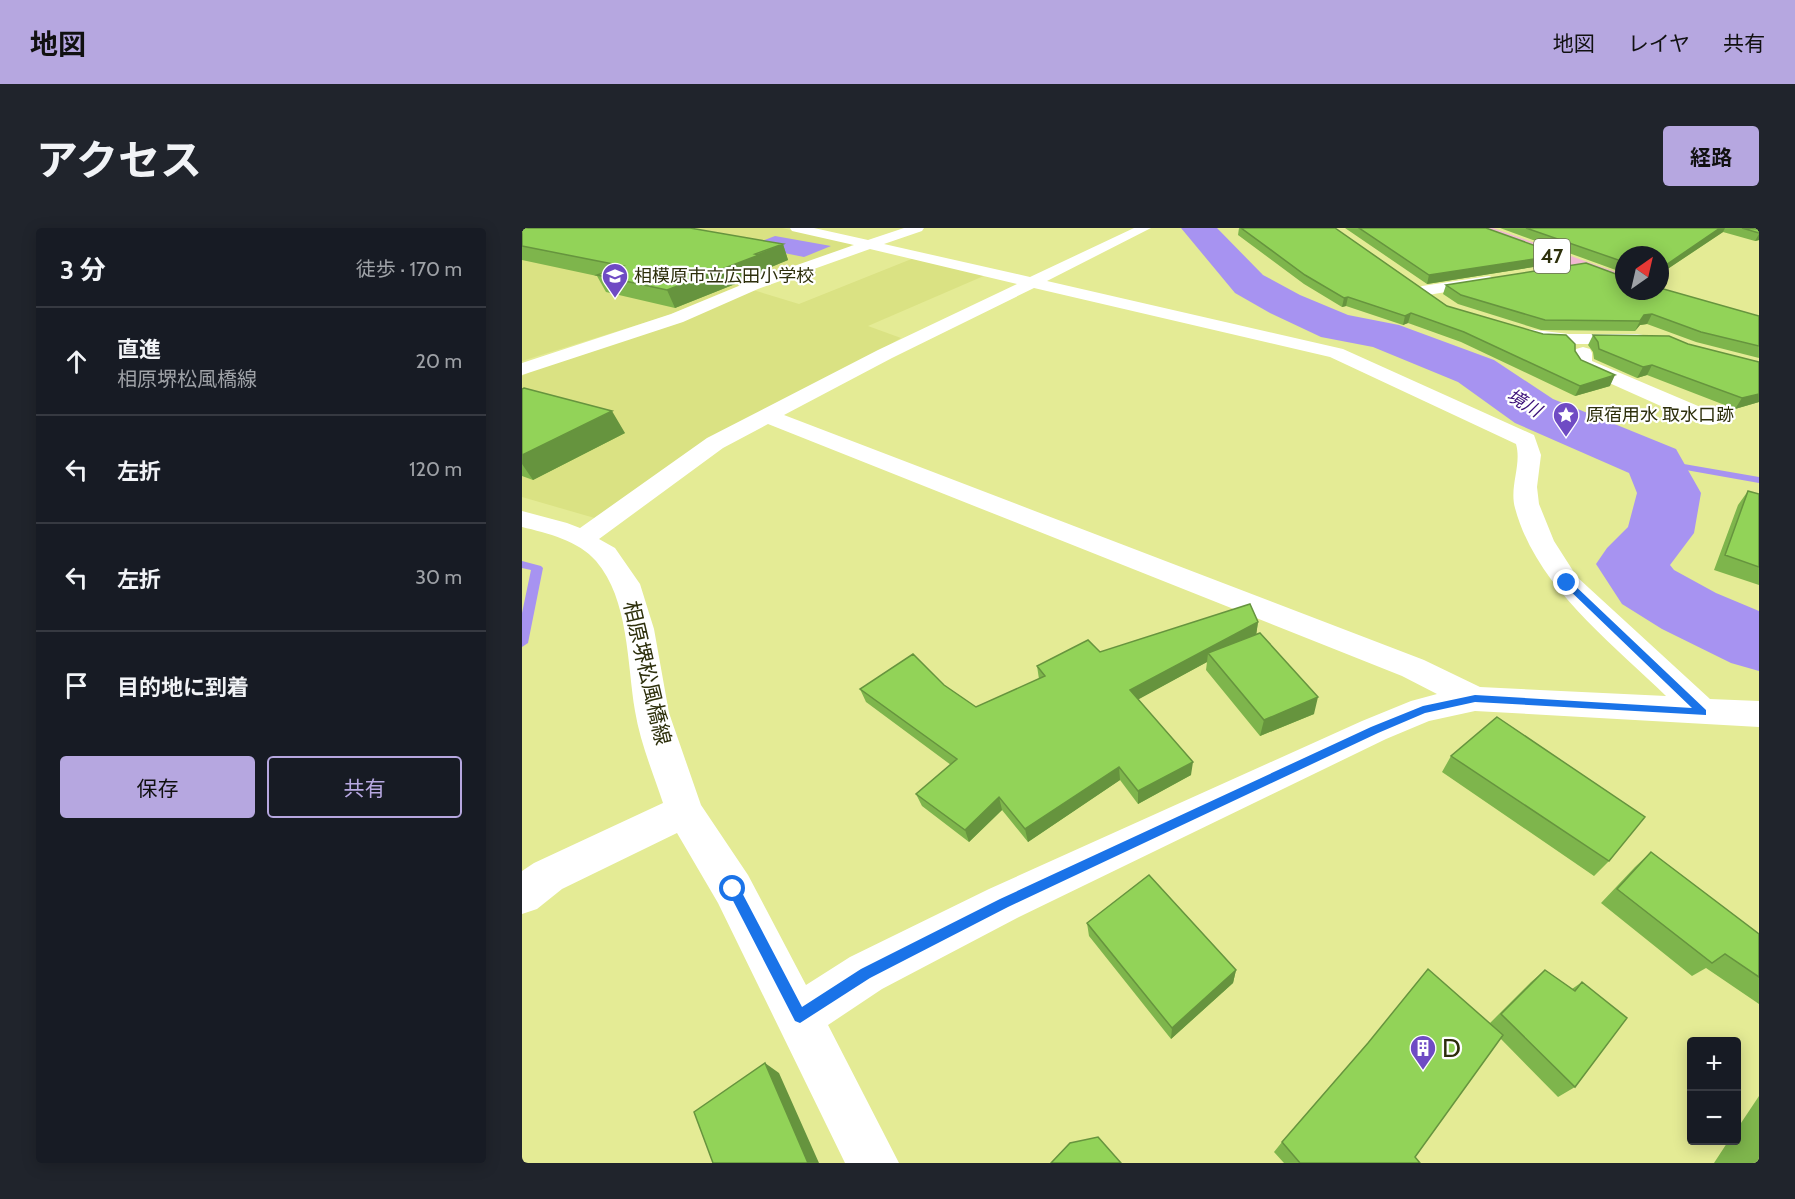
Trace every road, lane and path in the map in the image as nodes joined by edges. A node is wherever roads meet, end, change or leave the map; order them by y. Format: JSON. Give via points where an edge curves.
{"nodes":[{"id":1,"x":797,"y":228,"type":"edge"},
{"id":2,"x":917,"y":228,"type":"edge"},
{"id":3,"x":1144,"y":228,"type":"edge"},
{"id":4,"x":1481,"y":228,"type":"edge"},
{"id":5,"x":868,"y":244,"type":"junction"},
{"id":6,"x":1581,"y":266,"type":"junction"},
{"id":7,"x":1545,"y":272,"type":"edge"},
{"id":8,"x":1615,"y":277,"type":"edge"},
{"id":9,"x":1406,"y":279,"type":"edge"},
{"id":10,"x":1500,"y":279,"type":"edge"},
{"id":11,"x":1033,"y":283,"type":"junction"},
{"id":12,"x":1422,"y":291,"type":"junction"},
{"id":13,"x":1438,"y":302,"type":"edge"},
{"id":14,"x":1630,"y":326,"type":"edge"},
{"id":15,"x":1512,"y":329,"type":"edge"},
{"id":16,"x":1569,"y":339,"type":"junction"},
{"id":17,"x":522,"y":369,"type":"edge"},
{"id":18,"x":768,"y":416,"type":"junction"},
{"id":19,"x":1709,"y":419,"type":"dead end"},
{"id":20,"x":522,"y":519,"type":"edge"},
{"id":21,"x":582,"y":539,"type":"junction"},
{"id":22,"x":1475,"y":699,"type":"junction"},
{"id":23,"x":1703,"y":712,"type":"junction"},
{"id":24,"x":1759,"y":714,"type":"edge"},
{"id":25,"x":684,"y":811,"type":"junction"},
{"id":26,"x":522,"y":896,"type":"edge"},
{"id":27,"x":800,"y":1016,"type":"junction"},
{"id":28,"x":873,"y":1163,"type":"edge"}],
"edges":[{"from":1,"to":5,"type":"street"},
{"from":2,"to":5,"type":"street"},
{"from":3,"to":11,"type":"street"},
{"from":4,"to":6,"type":"main road","number":"47"},
{"from":5,"to":11,"type":"street"},
{"from":5,"to":17,"type":"street","via":[[677,318]]},
{"from":6,"to":7,"type":"street"},
{"from":6,"to":8,"type":"main road","number":"47"},
{"from":9,"to":12,"type":"street"},
{"from":10,"to":12,"type":"street"},
{"from":11,"to":18,"type":"street"},
{"from":11,"to":23,"type":"street","via":[[1336,353],[1526,440],[1531,453],[1525,496],[1554,568]]},
{"from":12,"to":13,"type":"street"},
{"from":14,"to":16,"type":"street","via":[[1653,336]]},
{"from":15,"to":16,"type":"street","via":[[1540,337]]},
{"from":16,"to":19,"type":"street","via":[[1582,352],[1585,365]]},
{"from":18,"to":21,"type":"street","via":[[715,442]]},
{"from":18,"to":22,"type":"street","via":[[1413,668]]},
{"from":20,"to":21,"type":"street","name":"相原堺松風橋線"},
{"from":21,"to":25,"type":"street","name":"相原堺松風橋線","via":[[605,554],[626,584],[639,629],[652,713]]},
{"from":22,"to":23,"type":"street"},
{"from":22,"to":27,"type":"street","via":[[1423,710],[1374,730],[1004,903],[866,973]]},
{"from":23,"to":24,"type":"street"},
{"from":25,"to":26,"type":"street","via":[[548,876]]},
{"from":25,"to":27,"type":"street","name":"相原堺松風橋線","via":[[733,889]]},
{"from":27,"to":28,"type":"street","name":"相原堺松風橋線"}]}
